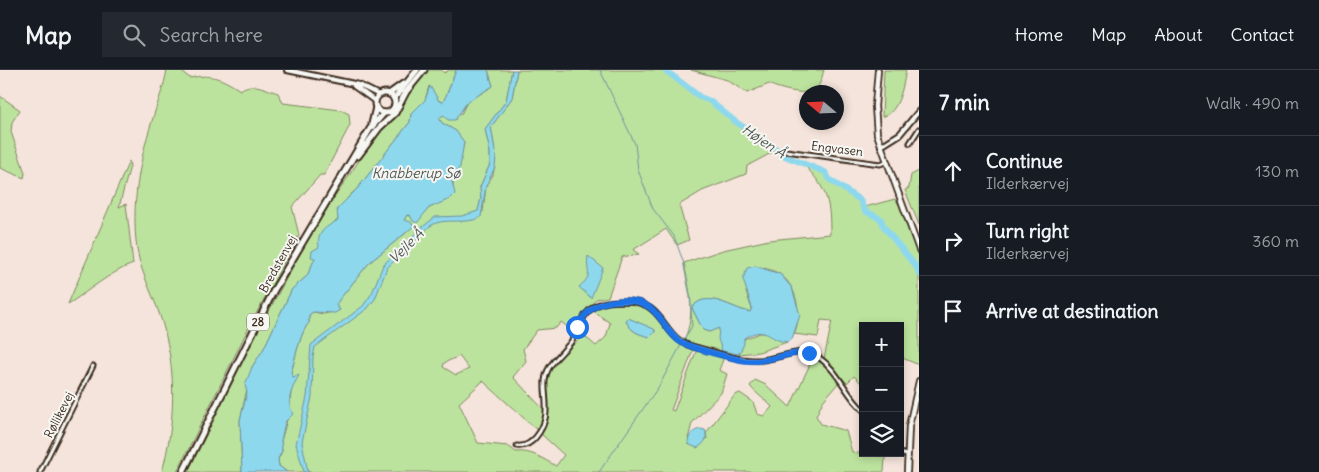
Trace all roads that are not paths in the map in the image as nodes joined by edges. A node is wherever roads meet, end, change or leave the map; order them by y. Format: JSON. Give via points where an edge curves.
{"nodes":[{"id":1,"x":287,"y":70,"type":"edge"},
{"id":2,"x":418,"y":70,"type":"edge"},
{"id":3,"x":424,"y":70,"type":"edge"},
{"id":4,"x":878,"y":70,"type":"edge"},
{"id":5,"x":409,"y":79,"type":"junction"},
{"id":6,"x":352,"y":84,"type":"junction"},
{"id":7,"x":388,"y":94,"type":"junction"},
{"id":8,"x":379,"y":95,"type":"junction"},
{"id":9,"x":394,"y":100,"type":"junction"},
{"id":10,"x":375,"y":101,"type":"junction"},
{"id":11,"x":376,"y":107,"type":"junction"},
{"id":12,"x":919,"y":111,"type":"edge"},
{"id":13,"x":384,"y":113,"type":"junction"},
{"id":14,"x":370,"y":129,"type":"junction"},
{"id":15,"x":919,"y":129,"type":"edge"},
{"id":16,"x":910,"y":143,"type":"dead end"},
{"id":17,"x":880,"y":146,"type":"junction"},
{"id":18,"x":786,"y":152,"type":"dead end"},
{"id":19,"x":886,"y":162,"type":"junction"},
{"id":20,"x":342,"y":176,"type":"junction"},
{"id":21,"x":919,"y":250,"type":"edge"},
{"id":22,"x":93,"y":366,"type":"dead end"},
{"id":23,"x":919,"y":381,"type":"edge"},
{"id":24,"x":859,"y":407,"type":"edge"},
{"id":25,"x":517,"y":446,"type":"dead end"},
{"id":26,"x":904,"y":454,"type":"edge"},
{"id":27,"x":907,"y":455,"type":"junction"},
{"id":28,"x":40,"y":472,"type":"edge"},
{"id":29,"x":183,"y":472,"type":"edge"},
{"id":30,"x":907,"y":472,"type":"edge"}],
"edges":[{"from":1,"to":6,"type":"street"},
{"from":2,"to":5,"type":"main road","number":"28"},
{"from":3,"to":20,"type":"main road","name":"Bredstenvej","number":"28","via":[[406,92],[396,113],[378,128]]},
{"from":4,"to":17,"type":"main road","via":[[875,113]]},
{"from":5,"to":7,"type":"main road","number":"28"},
{"from":5,"to":9,"type":"main road","number":"28"},
{"from":6,"to":8,"type":"street"},
{"from":6,"to":10,"type":"street"},
{"from":7,"to":8,"type":"main road","number":"28"},
{"from":7,"to":9,"type":"main road"},
{"from":8,"to":10,"type":"main road"},
{"from":9,"to":13,"type":"main road","number":"28","via":[[394,108]]},
{"from":10,"to":11,"type":"main road","number":"28"},
{"from":11,"to":13,"type":"main road"},
{"from":11,"to":14,"type":"main road","name":"Bredstenvej","number":"28"},
{"from":12,"to":17,"type":"street","via":[[900,134]]},
{"from":13,"to":14,"type":"main road","name":"Bredstenvej","number":"28"},
{"from":14,"to":20,"type":"main road","name":"Bredstenvej","number":"28"},
{"from":15,"to":16,"type":"street"},
{"from":17,"to":19,"type":"main road"},
{"from":18,"to":19,"type":"street","name":"Engvasen","via":[[880,164]]},
{"from":19,"to":21,"type":"main road"},
{"from":20,"to":29,"type":"main road","name":"Bredstenvej","number":"28","via":[[274,290]]},
{"from":22,"to":28,"type":"street","name":"Røllikevej"},
{"from":23,"to":27,"type":"main road","via":[[910,416]]},
{"from":24,"to":25,"type":"street","via":[[851,400],[840,377],[813,354],[804,352],[764,360],[743,360],[680,341],[648,305],[617,301],[604,303],[587,312],[571,342],[547,370],[545,422],[534,440],[522,447]]},
{"from":26,"to":27,"type":"street"},
{"from":27,"to":30,"type":"main road"}]}
